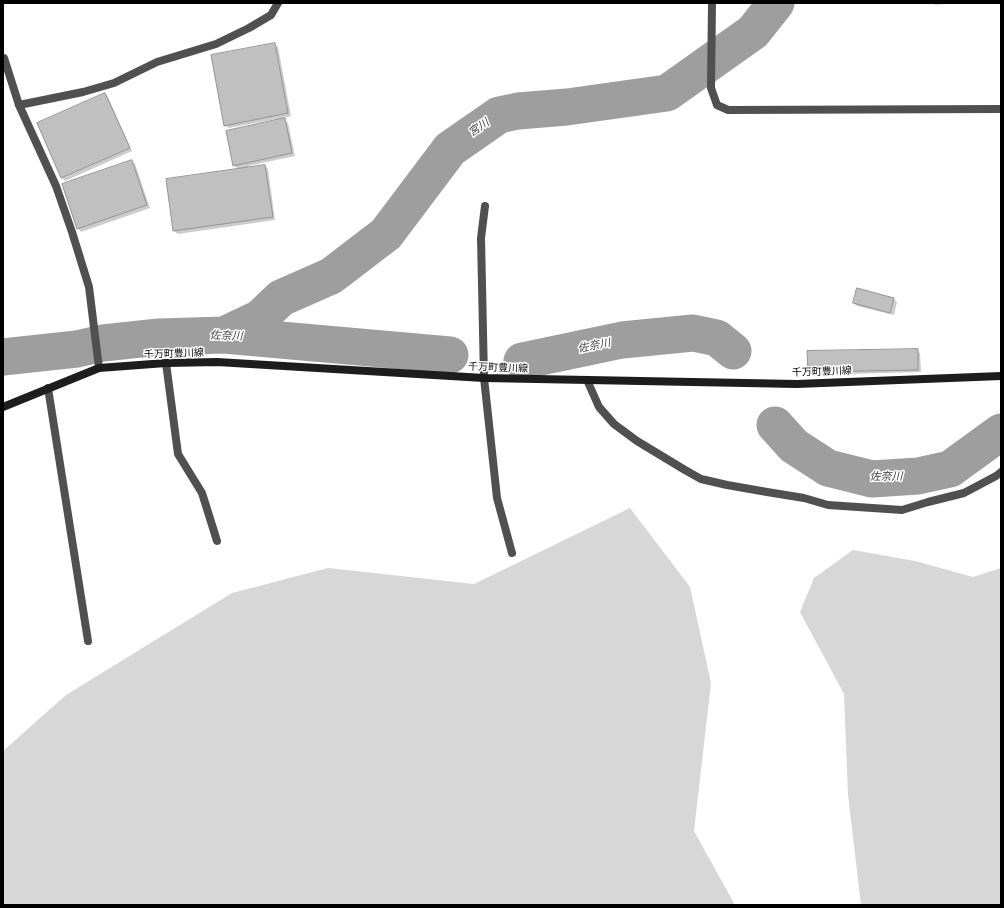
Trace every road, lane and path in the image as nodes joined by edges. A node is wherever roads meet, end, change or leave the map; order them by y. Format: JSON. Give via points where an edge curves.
{"nodes":[{"id":1,"x":278,"y":3,"type":"edge"},
{"id":2,"x":712,"y":3,"type":"edge"},
{"id":3,"x":4,"y":56,"type":"edge"},
{"id":4,"x":19,"y":105,"type":"junction"},
{"id":5,"x":1001,"y":109,"type":"edge"},
{"id":6,"x":485,"y":206,"type":"dead end"},
{"id":7,"x":166,"y":363,"type":"junction"},
{"id":8,"x":100,"y":368,"type":"junction"},
{"id":9,"x":1001,"y":376,"type":"edge"},
{"id":10,"x":484,"y":378,"type":"junction"},
{"id":11,"x":586,"y":380,"type":"junction"},
{"id":12,"x":48,"y":388,"type":"junction"},
{"id":13,"x":3,"y":406,"type":"edge"},
{"id":14,"x":1001,"y":472,"type":"edge"},
{"id":15,"x":217,"y":541,"type":"dead end"},
{"id":16,"x":512,"y":553,"type":"dead end"},
{"id":17,"x":88,"y":641,"type":"dead end"}],
"edges":[{"from":1,"to":4,"type":"street","via":[[271,15],[216,44],[157,62],[114,83]]},
{"from":2,"to":5,"type":"street","via":[[711,88],[717,105],[728,110]]},
{"from":3,"to":4,"type":"street"},
{"from":4,"to":8,"type":"street","via":[[56,186],[89,287]]},
{"from":6,"to":10,"type":"street","via":[[481,238]]},
{"from":7,"to":8,"type":"main road","name":"千万町豊川線"},
{"from":7,"to":10,"type":"main road","name":"千万町豊川線","via":[[217,362]]},
{"from":7,"to":15,"type":"street","via":[[178,454],[202,493]]},
{"from":8,"to":12,"type":"main road","name":"千万町豊川線"},
{"from":9,"to":11,"type":"main road","name":"千万町豊川線","via":[[797,384]]},
{"from":10,"to":11,"type":"main road","name":"千万町豊川線"},
{"from":10,"to":16,"type":"street","via":[[497,498]]},
{"from":11,"to":14,"type":"street","via":[[599,407],[614,424],[637,441],[701,479],[804,498],[828,505],[902,510],[964,493]]},
{"from":12,"to":13,"type":"main road","name":"千万町豊川線"},
{"from":12,"to":17,"type":"street"}]}
